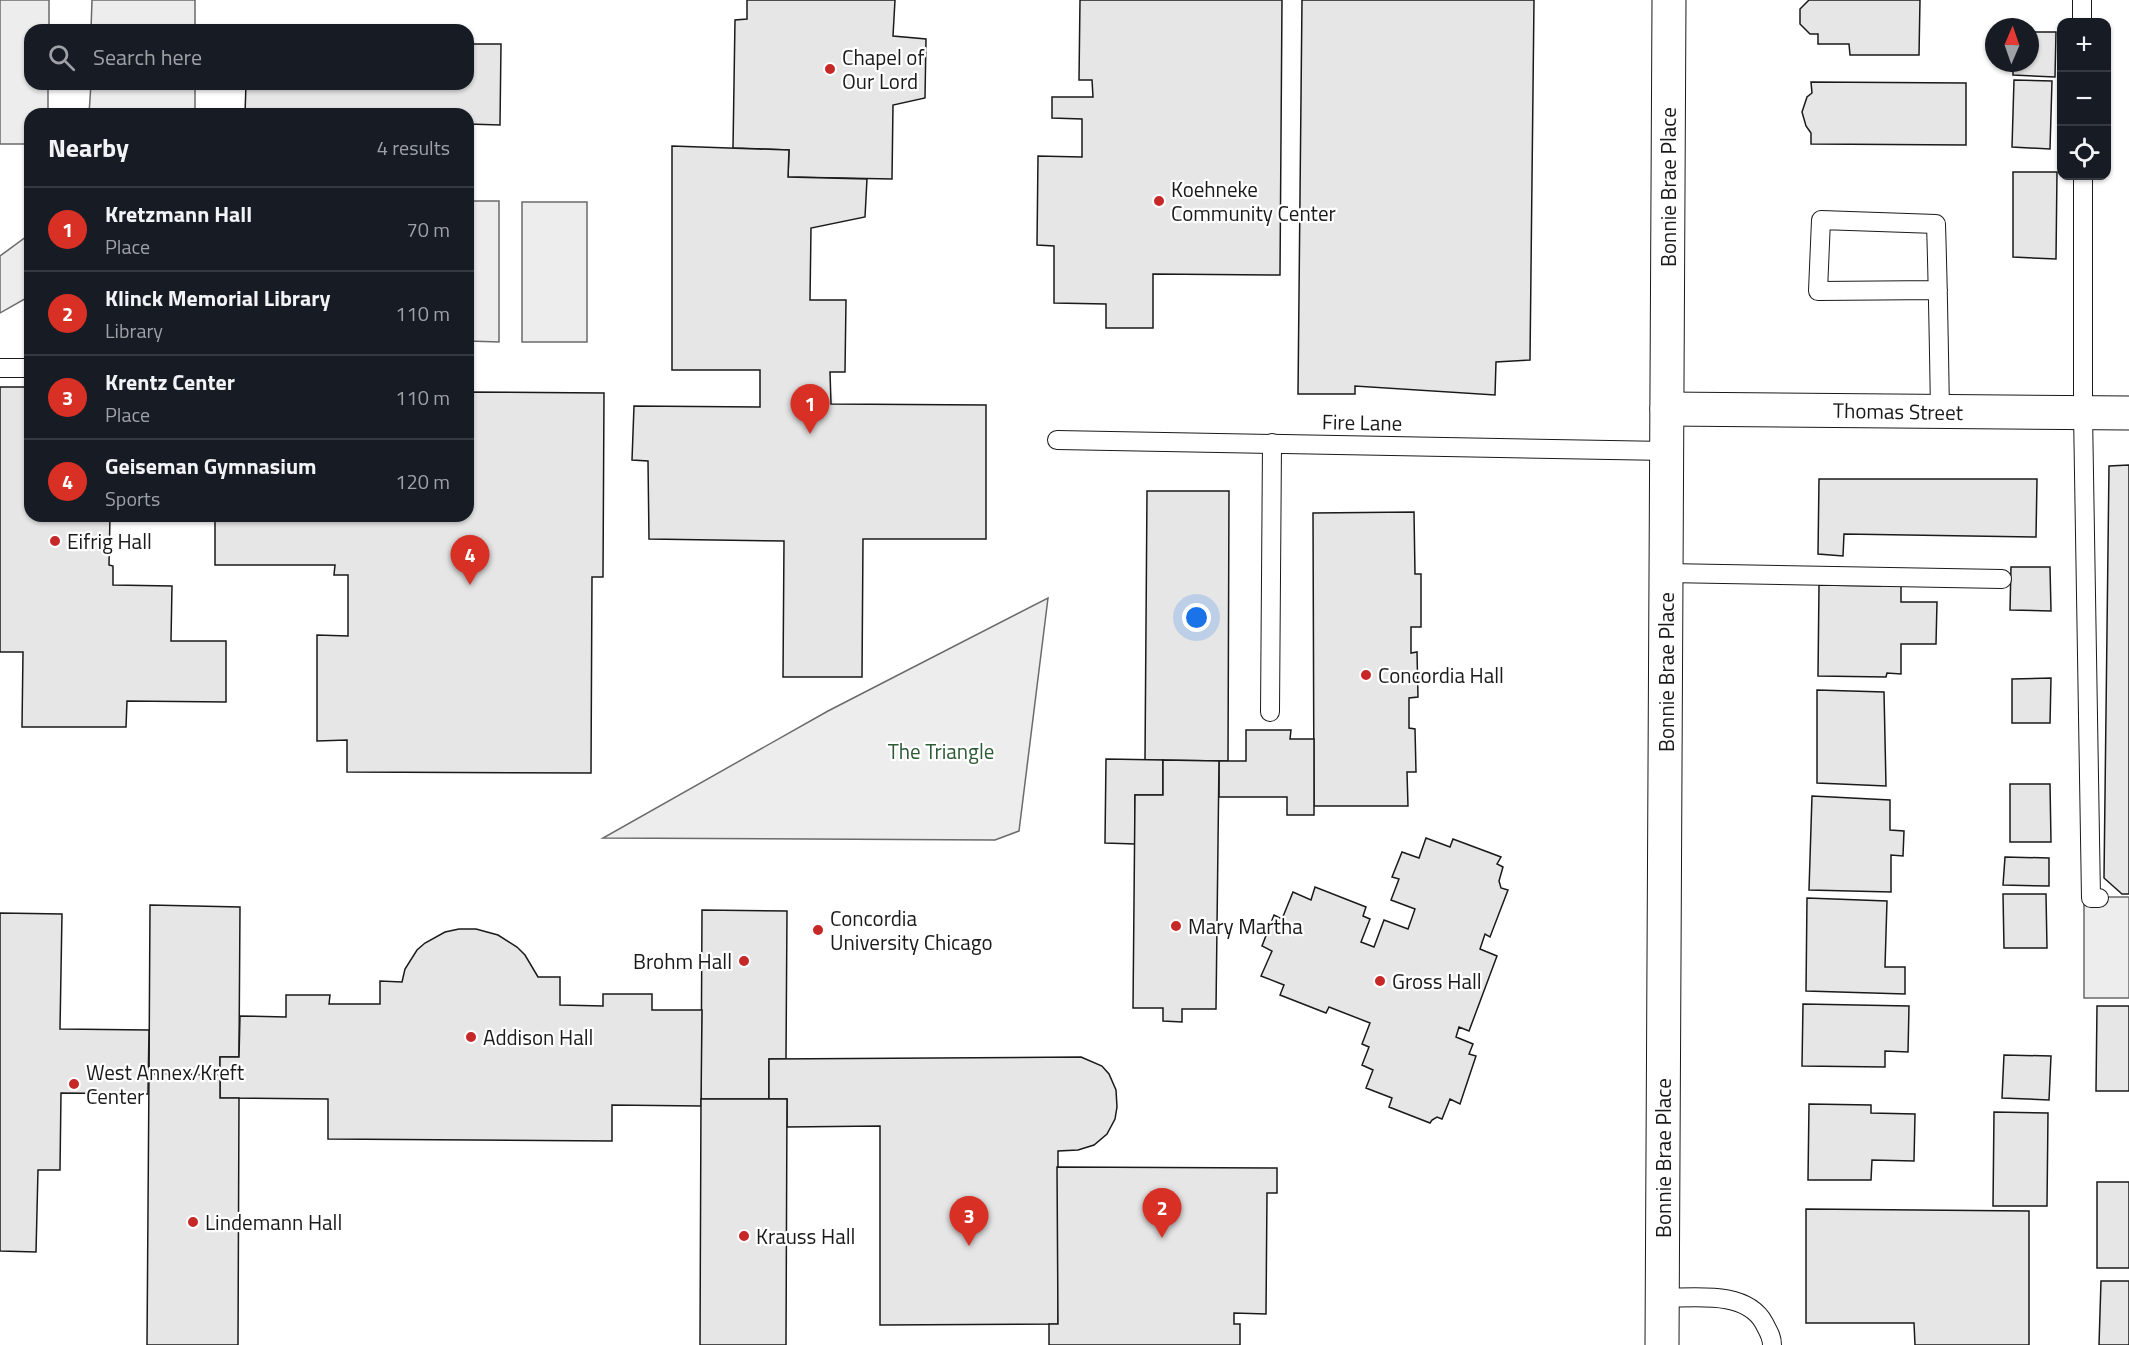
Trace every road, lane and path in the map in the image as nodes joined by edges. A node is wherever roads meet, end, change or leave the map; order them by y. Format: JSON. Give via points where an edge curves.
{"nodes":[{"id":1,"x":1669,"y":0,"type":"edge"},
{"id":2,"x":2082,"y":0,"type":"edge"},
{"id":3,"x":2082,"y":18,"type":"edge"},
{"id":4,"x":2083,"y":180,"type":"edge"},
{"id":5,"x":1938,"y":290,"type":"junction"},
{"id":6,"x":0,"y":368,"type":"edge"},
{"id":7,"x":24,"y":368,"type":"edge"},
{"id":8,"x":1667,"y":409,"type":"junction"},
{"id":9,"x":1940,"y":412,"type":"junction"},
{"id":10,"x":2083,"y":413,"type":"junction"},
{"id":11,"x":2129,"y":413,"type":"edge"},
{"id":12,"x":1057,"y":440,"type":"dead end"},
{"id":13,"x":1272,"y":443,"type":"junction"},
{"id":14,"x":1667,"y":451,"type":"junction"},
{"id":15,"x":1666,"y":573,"type":"junction"},
{"id":16,"x":2002,"y":579,"type":"dead end"},
{"id":17,"x":1270,"y":712,"type":"dead end"},
{"id":18,"x":2099,"y":898,"type":"dead end"},
{"id":19,"x":1662,"y":1298,"type":"junction"},
{"id":20,"x":1662,"y":1345,"type":"edge"},
{"id":21,"x":1772,"y":1345,"type":"edge"}],
"edges":[{"from":1,"to":8,"type":"street","name":"Bonnie Brae Place"},
{"from":2,"to":3,"type":"lane"},
{"from":4,"to":10,"type":"lane"},
{"from":5,"to":5,"type":"lane","via":[[1936,224],[1821,220],[1818,291]]},
{"from":5,"to":9,"type":"lane"},
{"from":6,"to":7,"type":"lane"},
{"from":8,"to":9,"type":"street","name":"Thomas Street"},
{"from":8,"to":14,"type":"street","name":"Bonnie Brae Place"},
{"from":9,"to":10,"type":"street","name":"Thomas Street"},
{"from":10,"to":11,"type":"street","name":"Thomas Street"},
{"from":10,"to":18,"type":"lane","via":[[2091,898]]},
{"from":12,"to":13,"type":"lane","name":"Fire Lane"},
{"from":13,"to":14,"type":"lane","name":"Fire Lane"},
{"from":13,"to":17,"type":"lane"},
{"from":14,"to":15,"type":"street","name":"Bonnie Brae Place"},
{"from":15,"to":16,"type":"lane"},
{"from":15,"to":19,"type":"street","name":"Bonnie Brae Place"},
{"from":19,"to":20,"type":"street","name":"Bonnie Brae Place"},
{"from":19,"to":21,"type":"lane","via":[[1724,1298],[1746,1305],[1761,1317]]}]}
